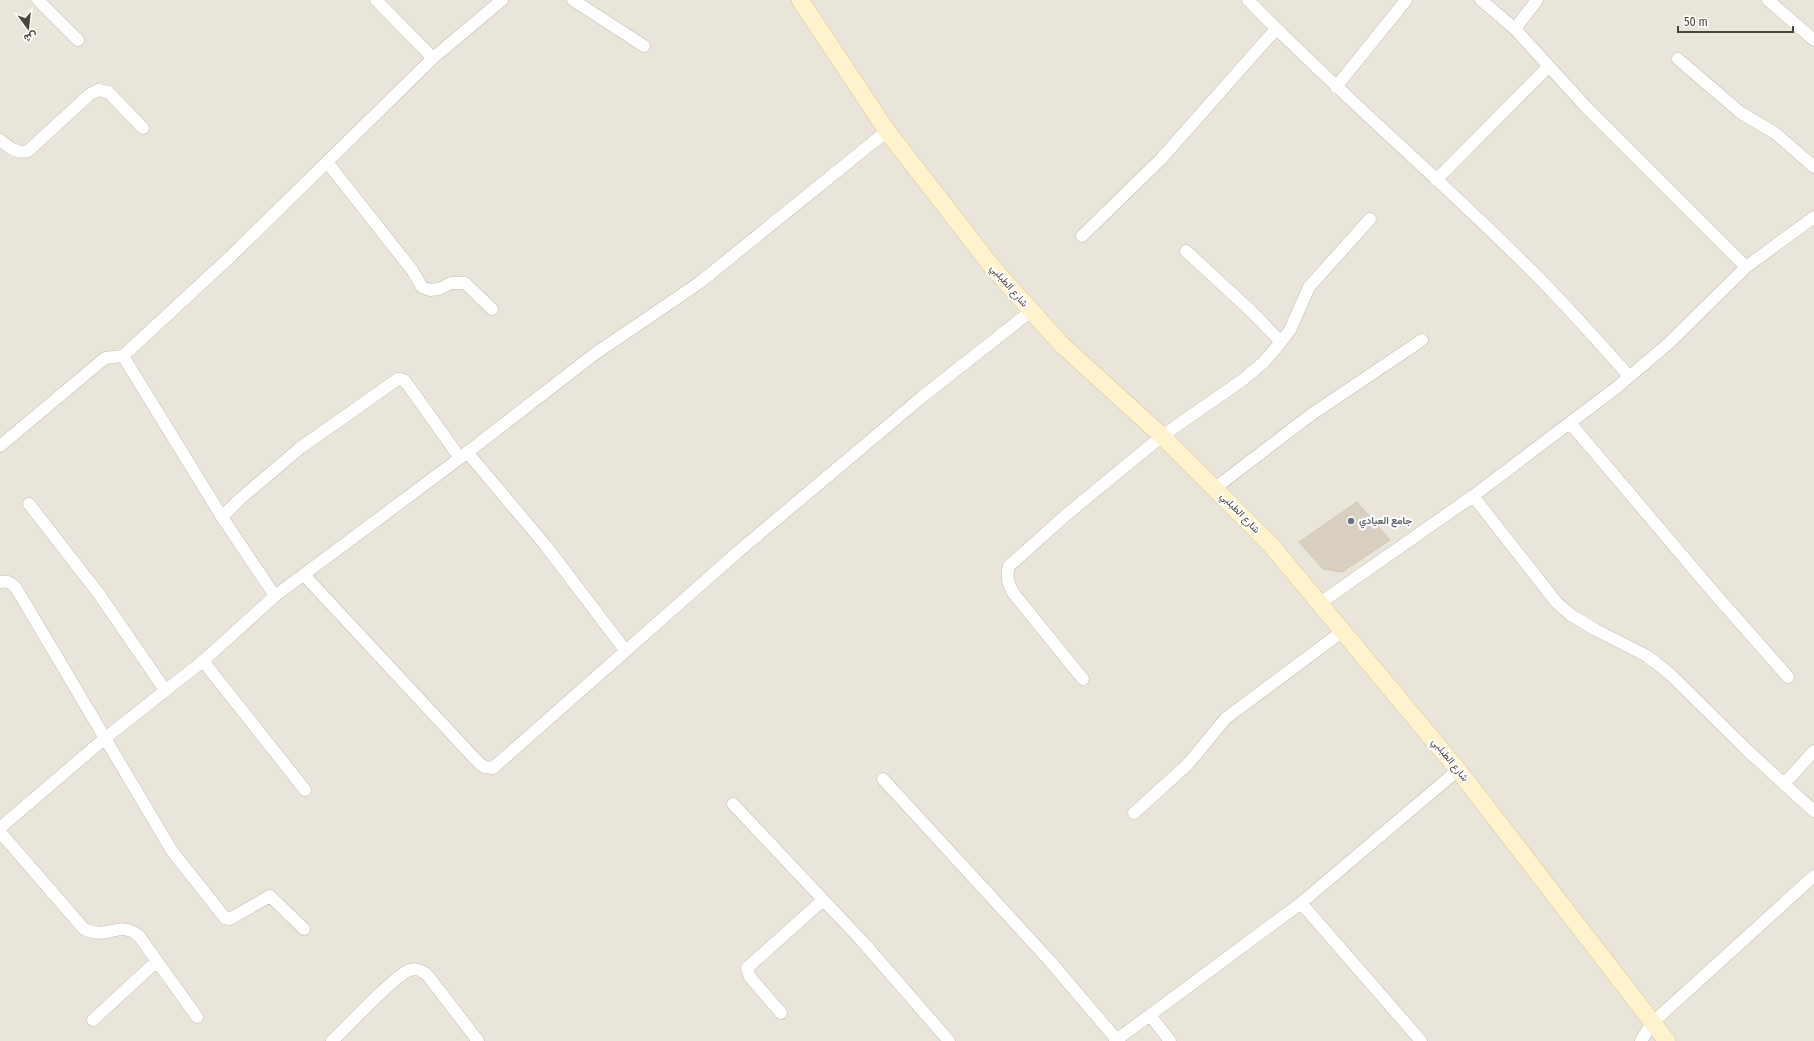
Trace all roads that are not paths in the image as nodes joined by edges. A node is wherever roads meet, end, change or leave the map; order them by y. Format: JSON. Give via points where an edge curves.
{"nodes":[{"id":1,"x":38,"y":0,"type":"edge"},
{"id":2,"x":376,"y":0,"type":"edge"},
{"id":3,"x":502,"y":0,"type":"edge"},
{"id":4,"x":573,"y":0,"type":"edge"},
{"id":5,"x":1248,"y":0,"type":"edge"},
{"id":6,"x":1406,"y":0,"type":"edge"},
{"id":7,"x":1481,"y":0,"type":"edge"},
{"id":8,"x":1537,"y":0,"type":"edge"},
{"id":9,"x":1768,"y":0,"type":"edge"},
{"id":10,"x":804,"y":1,"type":"edge"},
{"id":11,"x":488,"y":4,"type":"edge"},
{"id":12,"x":1276,"y":29,"type":"junction"},
{"id":13,"x":1515,"y":29,"type":"junction"},
{"id":14,"x":78,"y":40,"type":"dead end"},
{"id":15,"x":1814,"y":40,"type":"edge"},
{"id":16,"x":644,"y":46,"type":"dead end"},
{"id":17,"x":433,"y":58,"type":"junction"},
{"id":18,"x":1678,"y":59,"type":"dead end"},
{"id":19,"x":1549,"y":66,"type":"junction"},
{"id":20,"x":1336,"y":87,"type":"junction"},
{"id":21,"x":143,"y":128,"type":"dead end"},
{"id":22,"x":887,"y":131,"type":"junction"},
{"id":23,"x":0,"y":140,"type":"edge"},
{"id":24,"x":327,"y":162,"type":"junction"},
{"id":25,"x":1814,"y":167,"type":"edge"},
{"id":26,"x":1436,"y":180,"type":"junction"},
{"id":27,"x":1370,"y":219,"type":"dead end"},
{"id":28,"x":1812,"y":223,"type":"edge"},
{"id":29,"x":1082,"y":236,"type":"dead end"},
{"id":30,"x":1186,"y":252,"type":"dead end"},
{"id":31,"x":1746,"y":267,"type":"junction"},
{"id":32,"x":492,"y":309,"type":"dead end"},
{"id":33,"x":1030,"y":311,"type":"junction"},
{"id":34,"x":1422,"y":340,"type":"dead end"},
{"id":35,"x":1281,"y":342,"type":"junction"},
{"id":36,"x":123,"y":356,"type":"junction"},
{"id":37,"x":1629,"y":376,"type":"junction"},
{"id":38,"x":1570,"y":423,"type":"junction"},
{"id":39,"x":1162,"y":436,"type":"junction"},
{"id":40,"x":0,"y":446,"type":"edge"},
{"id":41,"x":464,"y":455,"type":"junction"},
{"id":42,"x":1215,"y":488,"type":"junction"},
{"id":43,"x":1473,"y":496,"type":"junction"},
{"id":44,"x":29,"y":504,"type":"dead end"},
{"id":45,"x":222,"y":517,"type":"junction"},
{"id":46,"x":304,"y":575,"type":"junction"},
{"id":47,"x":0,"y":582,"type":"edge"},
{"id":48,"x":275,"y":596,"type":"junction"},
{"id":49,"x":1320,"y":603,"type":"junction"},
{"id":50,"x":1343,"y":631,"type":"junction"},
{"id":51,"x":625,"y":650,"type":"junction"},
{"id":52,"x":203,"y":661,"type":"junction"},
{"id":53,"x":1788,"y":677,"type":"dead end"},
{"id":54,"x":1084,"y":679,"type":"dead end"},
{"id":55,"x":166,"y":690,"type":"junction"},
{"id":56,"x":104,"y":739,"type":"junction"},
{"id":57,"x":1814,"y":750,"type":"edge"},
{"id":58,"x":1458,"y":770,"type":"junction"},
{"id":59,"x":883,"y":780,"type":"dead end"},
{"id":60,"x":1785,"y":783,"type":"junction"},
{"id":61,"x":305,"y":790,"type":"dead end"},
{"id":62,"x":733,"y":804,"type":"dead end"},
{"id":63,"x":1814,"y":811,"type":"edge"},
{"id":64,"x":1134,"y":813,"type":"dead end"},
{"id":65,"x":0,"y":828,"type":"edge"},
{"id":66,"x":0,"y":832,"type":"edge"},
{"id":67,"x":1814,"y":876,"type":"edge"},
{"id":68,"x":823,"y":900,"type":"junction"},
{"id":69,"x":1301,"y":903,"type":"junction"},
{"id":70,"x":304,"y":929,"type":"dead end"},
{"id":71,"x":157,"y":961,"type":"junction"},
{"id":72,"x":781,"y":1013,"type":"dead end"},
{"id":73,"x":1150,"y":1015,"type":"junction"},
{"id":74,"x":198,"y":1017,"type":"dead end"},
{"id":75,"x":92,"y":1020,"type":"dead end"},
{"id":76,"x":1652,"y":1023,"type":"junction"},
{"id":77,"x":1116,"y":1040,"type":"edge"},
{"id":78,"x":332,"y":1041,"type":"edge"},
{"id":79,"x":478,"y":1041,"type":"edge"},
{"id":80,"x":949,"y":1041,"type":"edge"},
{"id":81,"x":1170,"y":1041,"type":"edge"},
{"id":82,"x":1421,"y":1041,"type":"edge"},
{"id":83,"x":1641,"y":1041,"type":"edge"},
{"id":84,"x":1667,"y":1041,"type":"edge"}],
"edges":[{"from":1,"to":14,"type":"street"},
{"from":2,"to":17,"type":"street"},
{"from":3,"to":11,"type":"street"},
{"from":4,"to":16,"type":"street"},
{"from":5,"to":12,"type":"street"},
{"from":6,"to":20,"type":"street"},
{"from":7,"to":13,"type":"street"},
{"from":8,"to":13,"type":"street"},
{"from":9,"to":15,"type":"street"},
{"from":10,"to":22,"type":"street","name":"شارع الطبلبي"},
{"from":11,"to":17,"type":"street"},
{"from":12,"to":20,"type":"street"},
{"from":12,"to":29,"type":"street","via":[[1161,159]]},
{"from":13,"to":19,"type":"street"},
{"from":17,"to":24,"type":"street"},
{"from":18,"to":25,"type":"street","via":[[1741,113],[1774,133]]},
{"from":19,"to":26,"type":"street"},
{"from":19,"to":31,"type":"street"},
{"from":20,"to":26,"type":"street"},
{"from":21,"to":23,"type":"street","via":[[108,92],[98,90],[89,95],[28,151],[17,151]]},
{"from":22,"to":33,"type":"street","name":"شارع الطبلبي","via":[[958,224]]},
{"from":22,"to":41,"type":"street","via":[[699,282],[596,353]]},
{"from":24,"to":32,"type":"street","via":[[412,270],[422,287],[430,290],[452,283],[464,283]]},
{"from":24,"to":36,"type":"street"},
{"from":26,"to":37,"type":"street","via":[[1533,272]]},
{"from":27,"to":35,"type":"street","via":[[1309,287],[1290,330]]},
{"from":28,"to":31,"type":"street"},
{"from":30,"to":35,"type":"street"},
{"from":31,"to":37,"type":"street","via":[[1669,343]]},
{"from":33,"to":39,"type":"street","name":"شارع الطبلبي","via":[[1062,345]]},
{"from":33,"to":51,"type":"street","via":[[916,402]]},
{"from":34,"to":42,"type":"street","via":[[1312,414]]},
{"from":35,"to":39,"type":"street","via":[[1263,363],[1241,381]]},
{"from":36,"to":40,"type":"street","via":[[105,358]]},
{"from":36,"to":45,"type":"street"},
{"from":37,"to":38,"type":"street"},
{"from":38,"to":43,"type":"street"},
{"from":38,"to":53,"type":"street"},
{"from":39,"to":42,"type":"street","name":"شارع الطبلبي"},
{"from":39,"to":54,"type":"street","via":[[1009,566],[1008,585]]},
{"from":41,"to":45,"type":"street","via":[[404,380],[398,378],[300,448]]},
{"from":41,"to":46,"type":"street"},
{"from":41,"to":51,"type":"street","via":[[546,546]]},
{"from":42,"to":49,"type":"street","name":"شارع الطبلبي","via":[[1270,544]]},
{"from":43,"to":49,"type":"street"},
{"from":43,"to":60,"type":"street","via":[[1557,603],[1571,615],[1647,656],[1670,674],[1748,752]]},
{"from":44,"to":55,"type":"street","via":[[99,594]]},
{"from":45,"to":48,"type":"street"},
{"from":46,"to":48,"type":"street"},
{"from":46,"to":51,"type":"street","via":[[484,767],[493,768],[498,765]]},
{"from":47,"to":56,"type":"street","via":[[11,583],[16,588]]},
{"from":48,"to":52,"type":"street"},
{"from":49,"to":50,"type":"street","name":"شارع الطبلبي"},
{"from":50,"to":58,"type":"street","name":"شارع الطبلبي"},
{"from":50,"to":64,"type":"street","via":[[1226,718],[1188,764]]},
{"from":52,"to":55,"type":"street"},
{"from":52,"to":61,"type":"street"},
{"from":55,"to":56,"type":"street"},
{"from":56,"to":65,"type":"street"},
{"from":56,"to":70,"type":"street","via":[[172,852],[225,918],[230,919],[270,896]]},
{"from":57,"to":60,"type":"street"},
{"from":58,"to":69,"type":"street"},
{"from":58,"to":76,"type":"street","name":"شارع الطبلبي"},
{"from":59,"to":77,"type":"street","via":[[1049,960]]},
{"from":60,"to":63,"type":"street"},
{"from":62,"to":68,"type":"street"},
{"from":66,"to":71,"type":"street","via":[[84,929],[94,934],[130,929],[139,936]]},
{"from":67,"to":76,"type":"street"},
{"from":68,"to":72,"type":"street","via":[[747,968],[750,977]]},
{"from":68,"to":80,"type":"street","via":[[897,979]]},
{"from":69,"to":73,"type":"street"},
{"from":69,"to":82,"type":"street"},
{"from":71,"to":74,"type":"street"},
{"from":71,"to":75,"type":"street"},
{"from":73,"to":77,"type":"street"},
{"from":73,"to":81,"type":"street"},
{"from":76,"to":83,"type":"street"},
{"from":76,"to":84,"type":"street","name":"شارع الطبلبي"},
{"from":78,"to":79,"type":"street","via":[[401,974],[417,969],[429,976]]}]}
